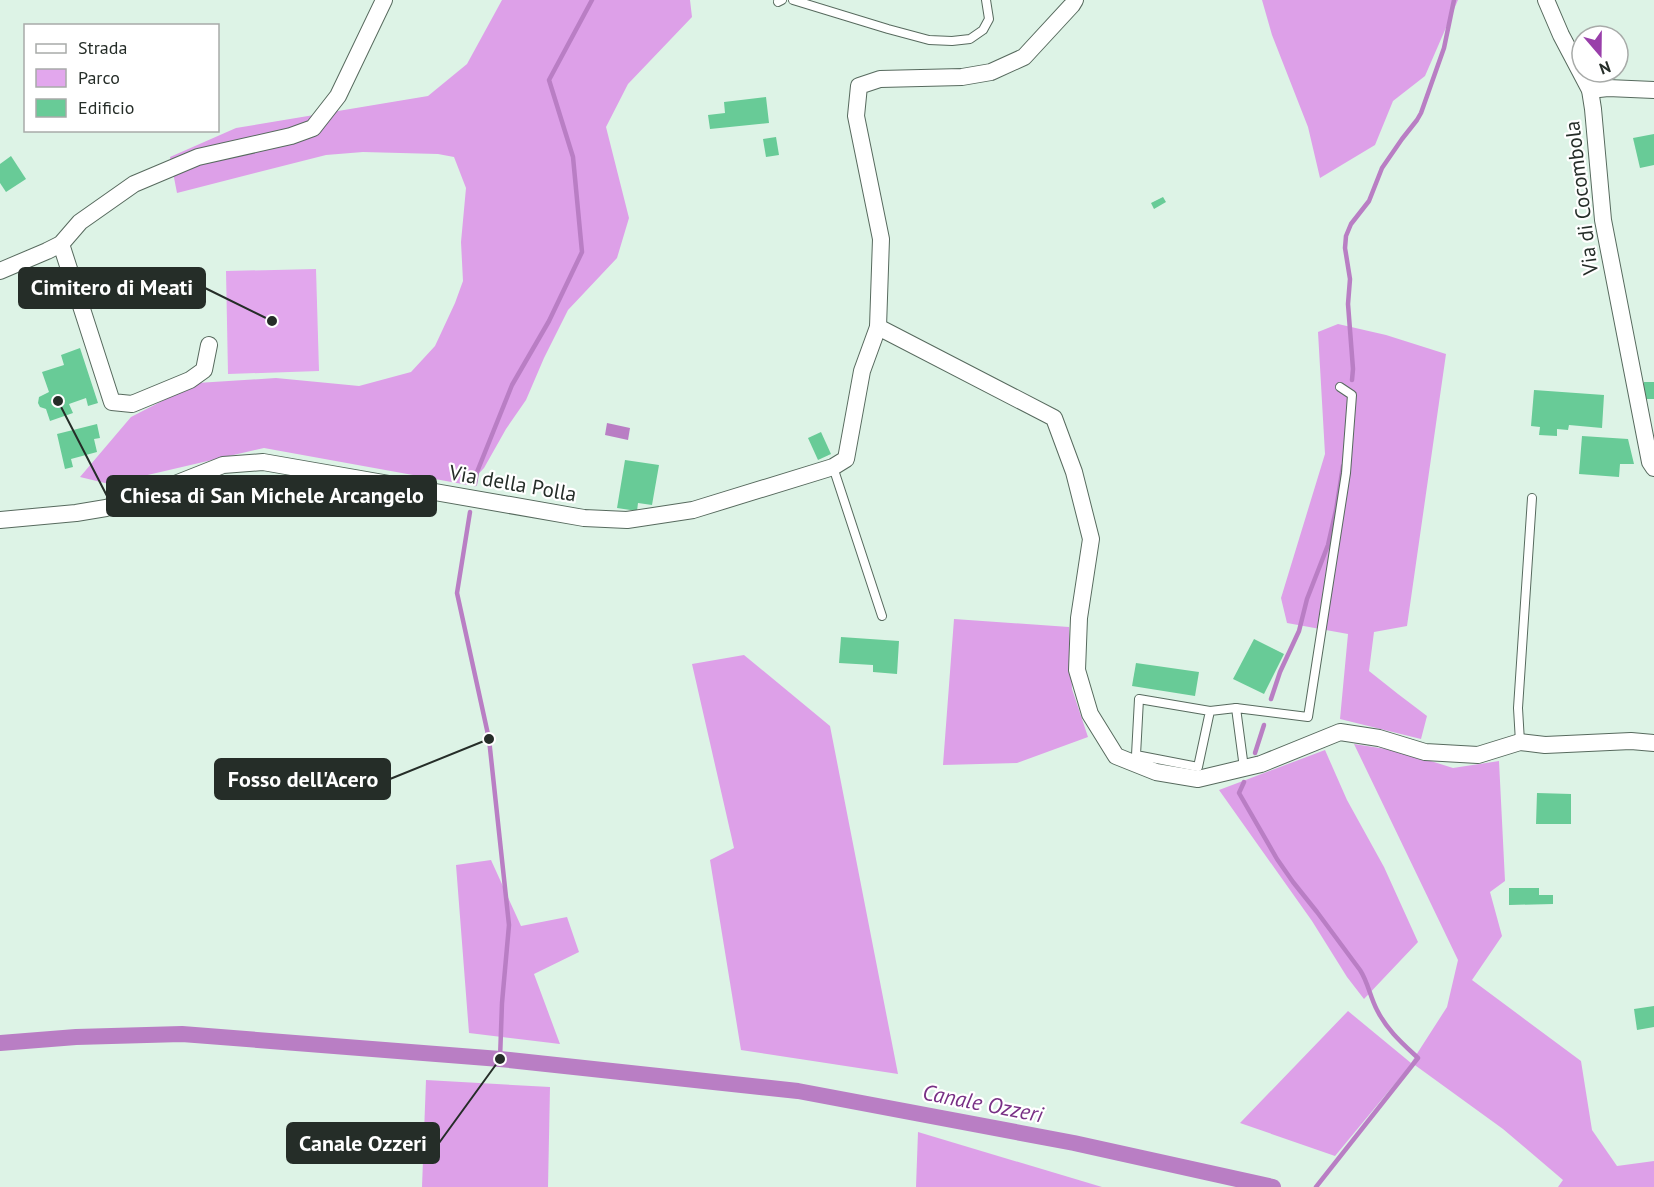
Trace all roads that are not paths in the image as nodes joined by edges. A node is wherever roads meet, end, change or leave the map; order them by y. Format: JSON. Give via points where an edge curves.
{"nodes":[{"id":1,"x":384,"y":0,"type":"edge"},
{"id":2,"x":793,"y":0,"type":"edge"},
{"id":3,"x":987,"y":0,"type":"edge"},
{"id":4,"x":1075,"y":0,"type":"edge"},
{"id":5,"x":1546,"y":0,"type":"edge"},
{"id":6,"x":1590,"y":90,"type":"junction"},
{"id":7,"x":1654,"y":90,"type":"edge"},
{"id":8,"x":61,"y":244,"type":"junction"},
{"id":9,"x":0,"y":271,"type":"edge"},
{"id":10,"x":878,"y":327,"type":"junction"},
{"id":11,"x":209,"y":345,"type":"dead end"},
{"id":12,"x":1340,"y":387,"type":"dead end"},
{"id":13,"x":832,"y":467,"type":"junction"},
{"id":14,"x":1654,"y":468,"type":"edge"},
{"id":15,"x":1532,"y":498,"type":"dead end"},
{"id":16,"x":0,"y":520,"type":"edge"},
{"id":17,"x":882,"y":616,"type":"dead end"},
{"id":18,"x":1236,"y":708,"type":"junction"},
{"id":19,"x":1210,"y":711,"type":"junction"},
{"id":20,"x":1520,"y":742,"type":"junction"},
{"id":21,"x":1654,"y":743,"type":"edge"},
{"id":22,"x":1244,"y":768,"type":"junction"}],
"edges":[{"from":1,"to":8,"type":"street","via":[[338,96],[313,128],[198,157],[134,184],[81,222]]},
{"from":2,"to":3,"type":"lane","via":[[929,40],[952,41],[970,39],[983,30],[990,19]]},
{"from":4,"to":10,"type":"street","via":[[1024,57],[991,72],[962,77],[880,79],[859,86],[856,116],[881,239]]},
{"from":5,"to":6,"type":"street","name":"Via di Cocombola"},
{"from":6,"to":7,"type":"street"},
{"from":6,"to":14,"type":"street","name":"Via di Cocombola","via":[[1603,220]]},
{"from":8,"to":9,"type":"street"},
{"from":8,"to":11,"type":"street","via":[[112,402],[132,404],[190,380],[204,370]]},
{"from":10,"to":13,"type":"street","via":[[862,371],[846,459]]},
{"from":10,"to":22,"type":"street","via":[[1054,418],[1074,472],[1090,539],[1079,618],[1077,670],[1090,714],[1116,756],[1156,772],[1198,779]]},
{"from":12,"to":18,"type":"lane","via":[[1352,395],[1346,473],[1308,717]]},
{"from":13,"to":16,"type":"street","name":"Via della Polla","via":[[693,510],[627,520],[584,518],[263,462],[223,465],[106,508]]},
{"from":13,"to":17,"type":"lane"},
{"from":15,"to":20,"type":"lane","via":[[1518,708]]},
{"from":18,"to":19,"type":"lane"},
{"from":18,"to":22,"type":"lane"},
{"from":19,"to":19,"type":"lane","via":[[1198,767],[1136,755],[1139,699]]},
{"from":20,"to":21,"type":"street"},
{"from":20,"to":22,"type":"street","via":[[1479,756],[1425,752],[1379,738],[1340,732]]}]}
